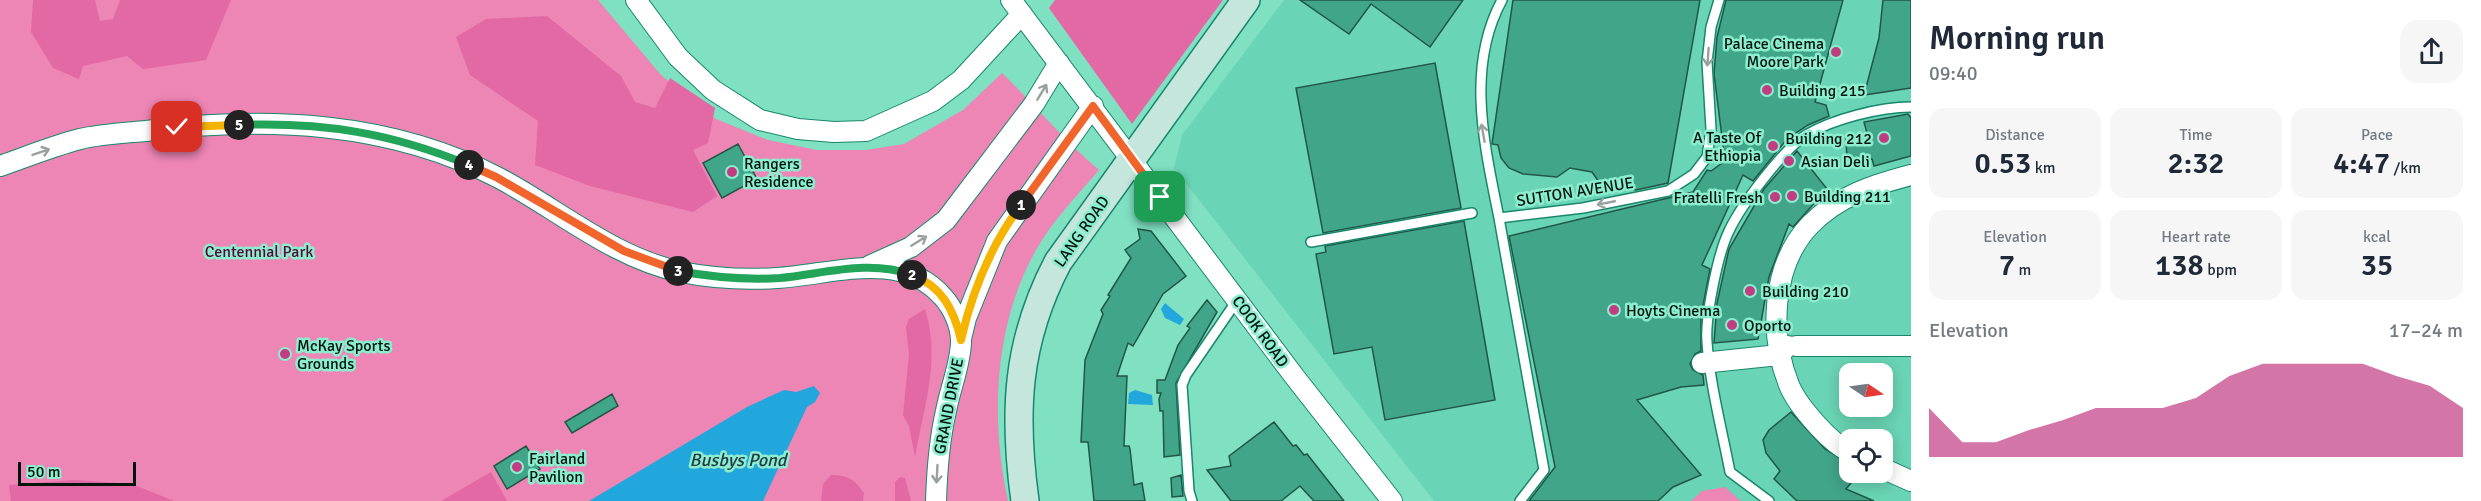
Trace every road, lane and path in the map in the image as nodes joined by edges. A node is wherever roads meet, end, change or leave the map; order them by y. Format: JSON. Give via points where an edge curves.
{"nodes":[{"id":1,"x":636,"y":0,"type":"edge"},
{"id":2,"x":1246,"y":0,"type":"edge"},
{"id":3,"x":1502,"y":0,"type":"edge"},
{"id":4,"x":1719,"y":0,"type":"edge"},
{"id":5,"x":1017,"y":7,"type":"edge"},
{"id":6,"x":1059,"y":63,"type":"junction"},
{"id":7,"x":1093,"y":106,"type":"junction"},
{"id":8,"x":1911,"y":107,"type":"edge"},
{"id":9,"x":1132,"y":159,"type":"junction"},
{"id":10,"x":0,"y":166,"type":"edge"},
{"id":11,"x":1911,"y":175,"type":"edge"},
{"id":12,"x":1472,"y":213,"type":"dead end"},
{"id":13,"x":1499,"y":218,"type":"junction"},
{"id":14,"x":1311,"y":242,"type":"dead end"},
{"id":15,"x":867,"y":267,"type":"junction"},
{"id":16,"x":1238,"y":299,"type":"junction"},
{"id":17,"x":961,"y":340,"type":"junction"},
{"id":18,"x":1911,"y":346,"type":"edge"},
{"id":19,"x":1788,"y":349,"type":"junction"},
{"id":20,"x":1707,"y":363,"type":"junction"},
{"id":21,"x":1839,"y":444,"type":"edge"},
{"id":22,"x":1893,"y":473,"type":"edge"},
{"id":23,"x":1911,"y":481,"type":"edge"},
{"id":24,"x":936,"y":501,"type":"edge"},
{"id":25,"x":1025,"y":501,"type":"edge"},
{"id":26,"x":1192,"y":501,"type":"edge"},
{"id":27,"x":1392,"y":501,"type":"edge"},
{"id":28,"x":1520,"y":501,"type":"edge"},
{"id":29,"x":1769,"y":501,"type":"edge"}],
"edges":[{"from":1,"to":5,"type":"street","via":[[678,57],[713,90],[760,120],[834,132],[866,132],[933,100],[961,80]]},
{"from":2,"to":9,"type":"street","name":"LANG ROAD"},
{"from":13,"to":3,"type":"lane","name":"SUTTON AVENUE","one_way":true,"via":[[1481,117],[1481,70],[1491,26]]},
{"from":4,"to":13,"type":"lane","name":"SUTTON AVENUE","one_way":true,"via":[[1707,62],[1711,129],[1707,157],[1694,174],[1668,191],[1583,208]]},
{"from":5,"to":6,"type":"street","name":"COOK ROAD"},
{"from":6,"to":7,"type":"street","name":"COOK ROAD"},
{"from":15,"to":6,"type":"street","one_way":true,"via":[[910,247],[946,220],[1034,104]]},
{"from":7,"to":9,"type":"street","name":"COOK ROAD"},
{"from":7,"to":17,"type":"street","via":[[997,241]]},
{"from":8,"to":20,"type":"lane","via":[[1891,107],[1806,136],[1774,165],[1729,231],[1714,283]]},
{"from":9,"to":16,"type":"street","name":"COOK ROAD"},
{"from":9,"to":25,"type":"street","name":"LANG ROAD","via":[[1058,262],[1035,314],[1018,397]]},
{"from":10,"to":15,"type":"street","name":"GRAND DRIVE","one_way":true,"via":[[82,138],[177,127],[329,126],[388,137],[475,168],[624,251],[680,272],[777,278]]},
{"from":11,"to":19,"type":"street","via":[[1842,198],[1810,226],[1791,252],[1780,288],[1776,323]]},
{"from":12,"to":14,"type":"lane"},
{"from":13,"to":28,"type":"lane","via":[[1544,470]]},
{"from":15,"to":17,"type":"street","name":"GRAND DRIVE","via":[[908,273],[932,286],[953,312]]},
{"from":16,"to":26,"type":"lane","via":[[1182,385]]},
{"from":16,"to":27,"type":"street","name":"COOK ROAD"},
{"from":17,"to":24,"type":"street","name":"GRAND DRIVE","one_way":true,"via":[[939,445]]},
{"from":18,"to":19,"type":"street"},
{"from":19,"to":20,"type":"street"},
{"from":19,"to":21,"type":"street","via":[[1790,387],[1807,413]]},
{"from":20,"to":29,"type":"lane","via":[[1730,472]]},
{"from":22,"to":23,"type":"street"}]}
